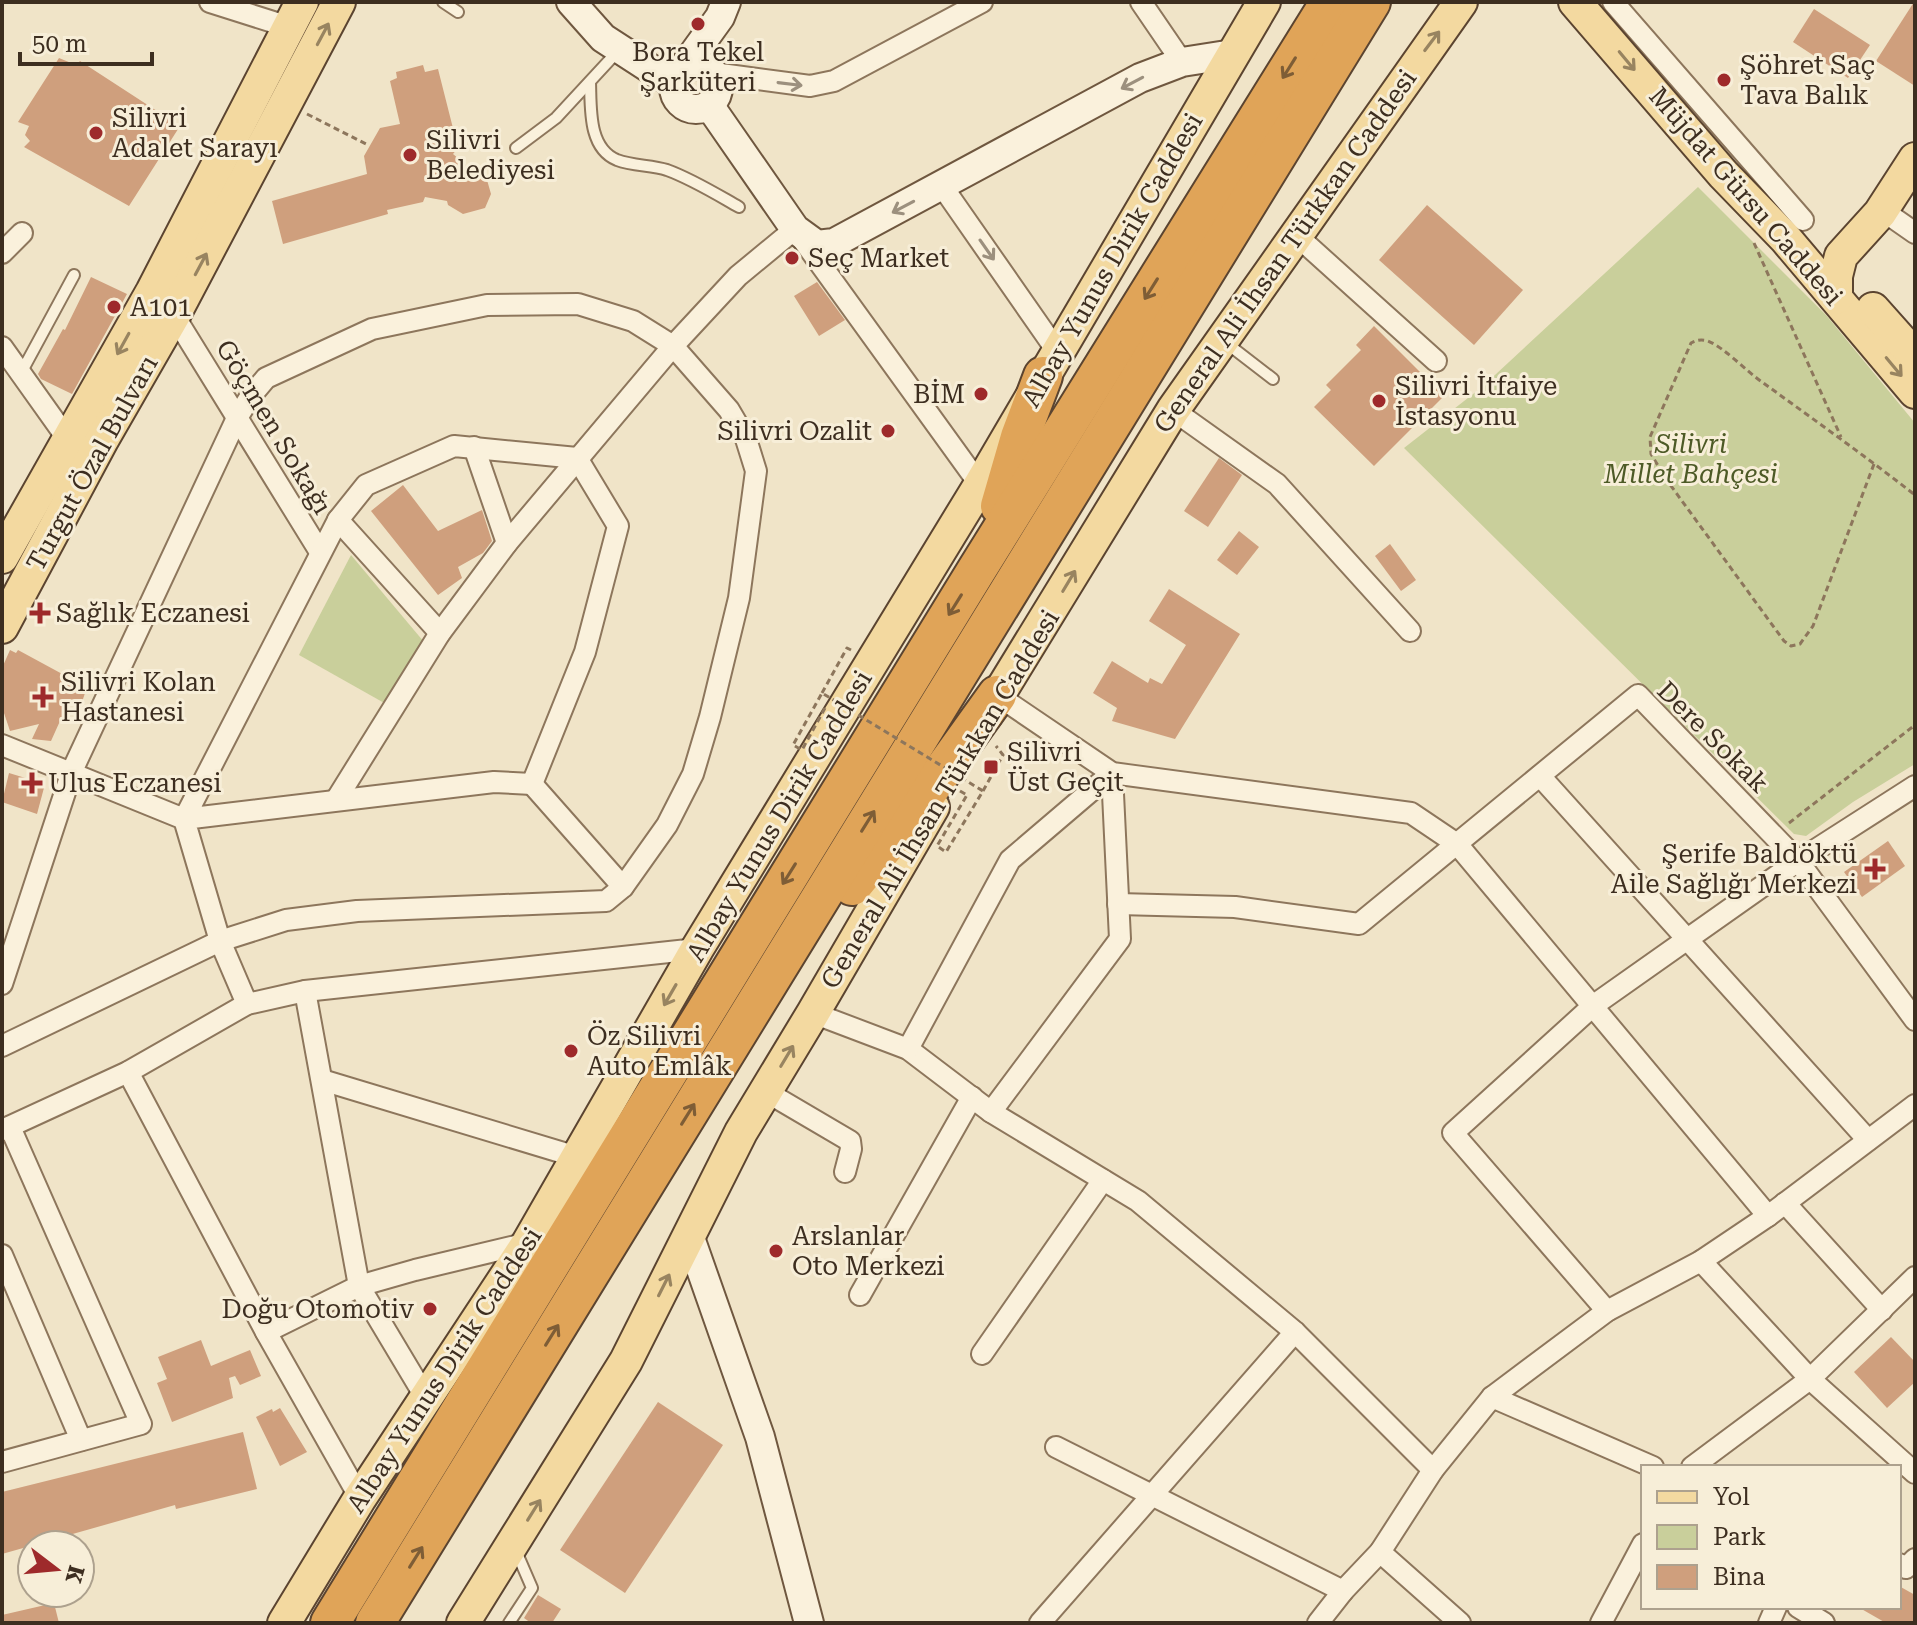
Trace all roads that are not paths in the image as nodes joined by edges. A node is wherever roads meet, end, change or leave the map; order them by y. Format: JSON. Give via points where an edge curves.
{"nodes":[{"id":1,"x":210,"y":2,"type":"edge"},
{"id":2,"x":339,"y":2,"type":"edge"},
{"id":3,"x":443,"y":2,"type":"edge"},
{"id":4,"x":571,"y":2,"type":"edge"},
{"id":5,"x":982,"y":2,"type":"edge"},
{"id":6,"x":1141,"y":2,"type":"edge"},
{"id":7,"x":1264,"y":2,"type":"edge"},
{"id":8,"x":1330,"y":2,"type":"edge"},
{"id":9,"x":1371,"y":2,"type":"edge"},
{"id":10,"x":1461,"y":2,"type":"edge"},
{"id":11,"x":1575,"y":2,"type":"edge"},
{"id":12,"x":1613,"y":2,"type":"edge"},
{"id":13,"x":723,"y":9,"type":"edge"},
{"id":14,"x":458,"y":12,"type":"dead end"},
{"id":15,"x":295,"y":14,"type":"edge"},
{"id":16,"x":619,"y":49,"type":"junction"},
{"id":17,"x":1233,"y":54,"type":"junction"},
{"id":18,"x":1182,"y":62,"type":"junction"},
{"id":19,"x":713,"y":73,"type":"junction"},
{"id":20,"x":677,"y":77,"type":"junction"},
{"id":21,"x":590,"y":82,"type":"junction"},
{"id":22,"x":709,"y":105,"type":"junction"},
{"id":23,"x":516,"y":148,"type":"dead end"},
{"id":24,"x":1915,"y":159,"type":"edge"},
{"id":25,"x":942,"y":186,"type":"junction"},
{"id":26,"x":739,"y":207,"type":"dead end"},
{"id":27,"x":1876,"y":217,"type":"junction"},
{"id":28,"x":1803,"y":220,"type":"dead end"},
{"id":29,"x":795,"y":229,"type":"junction"},
{"id":30,"x":22,"y":233,"type":"dead end"},
{"id":31,"x":1915,"y":233,"type":"edge"},
{"id":32,"x":1296,"y":235,"type":"junction"},
{"id":33,"x":2,"y":253,"type":"edge"},
{"id":34,"x":74,"y":275,"type":"dead end"},
{"id":35,"x":1836,"y":298,"type":"junction"},
{"id":36,"x":164,"y":303,"type":"junction"},
{"id":37,"x":1223,"y":341,"type":"junction"},
{"id":38,"x":673,"y":346,"type":"junction"},
{"id":39,"x":2,"y":347,"type":"edge"},
{"id":40,"x":1915,"y":356,"type":"edge"},
{"id":41,"x":1436,"y":361,"type":"dead end"},
{"id":42,"x":1050,"y":364,"type":"junction"},
{"id":43,"x":21,"y":373,"type":"junction"},
{"id":44,"x":1273,"y":379,"type":"dead end"},
{"id":45,"x":1915,"y":392,"type":"edge"},
{"id":46,"x":1173,"y":410,"type":"junction"},
{"id":47,"x":237,"y":418,"type":"junction"},
{"id":48,"x":69,"y":441,"type":"junction"},
{"id":49,"x":474,"y":447,"type":"junction"},
{"id":50,"x":577,"y":458,"type":"junction"},
{"id":51,"x":980,"y":485,"type":"junction"},
{"id":52,"x":338,"y":520,"type":"junction"},
{"id":53,"x":507,"y":543,"type":"junction"},
{"id":54,"x":320,"y":552,"type":"junction"},
{"id":55,"x":2,"y":557,"type":"edge"},
{"id":56,"x":976,"y":571,"type":"junction"},
{"id":57,"x":2,"y":627,"type":"edge"},
{"id":58,"x":1410,"y":631,"type":"dead end"},
{"id":59,"x":440,"y":633,"type":"junction"},
{"id":60,"x":997,"y":695,"type":"junction"},
{"id":61,"x":2,"y":745,"type":"edge"},
{"id":62,"x":72,"y":771,"type":"junction"},
{"id":63,"x":1112,"y":773,"type":"junction"},
{"id":64,"x":1540,"y":776,"type":"junction"},
{"id":65,"x":532,"y":784,"type":"junction"},
{"id":66,"x":1915,"y":786,"type":"edge"},
{"id":67,"x":336,"y":800,"type":"junction"},
{"id":68,"x":184,"y":819,"type":"junction"},
{"id":69,"x":1457,"y":844,"type":"junction"},
{"id":70,"x":1798,"y":861,"type":"junction"},
{"id":71,"x":623,"y":887,"type":"junction"},
{"id":72,"x":1118,"y":904,"type":"junction"},
{"id":73,"x":1689,"y":939,"type":"junction"},
{"id":74,"x":220,"y":941,"type":"junction"},
{"id":75,"x":697,"y":949,"type":"junction"},
{"id":76,"x":769,"y":982,"type":"junction"},
{"id":77,"x":2,"y":984,"type":"edge"},
{"id":78,"x":305,"y":991,"type":"junction"},
{"id":79,"x":247,"y":1004,"type":"junction"},
{"id":80,"x":1594,"y":1005,"type":"junction"},
{"id":81,"x":813,"y":1013,"type":"junction"},
{"id":82,"x":1915,"y":1020,"type":"edge"},
{"id":83,"x":2,"y":1046,"type":"edge"},
{"id":84,"x":908,"y":1049,"type":"junction"},
{"id":85,"x":128,"y":1072,"type":"junction"},
{"id":86,"x":322,"y":1080,"type":"junction"},
{"id":87,"x":765,"y":1091,"type":"junction"},
{"id":88,"x":972,"y":1097,"type":"junction"},
{"id":89,"x":1915,"y":1105,"type":"edge"},
{"id":90,"x":991,"y":1112,"type":"junction"},
{"id":91,"x":6,"y":1128,"type":"edge"},
{"id":92,"x":1868,"y":1140,"type":"junction"},
{"id":93,"x":577,"y":1157,"type":"junction"},
{"id":94,"x":845,"y":1172,"type":"dead end"},
{"id":95,"x":1103,"y":1180,"type":"junction"},
{"id":96,"x":1777,"y":1210,"type":"junction"},
{"id":97,"x":689,"y":1235,"type":"junction"},
{"id":98,"x":528,"y":1243,"type":"junction"},
{"id":99,"x":2,"y":1255,"type":"edge"},
{"id":100,"x":1701,"y":1261,"type":"junction"},
{"id":101,"x":1915,"y":1277,"type":"edge"},
{"id":102,"x":359,"y":1286,"type":"junction"},
{"id":103,"x":860,"y":1295,"type":"dead end"},
{"id":104,"x":1882,"y":1310,"type":"junction"},
{"id":105,"x":1607,"y":1311,"type":"junction"},
{"id":106,"x":266,"y":1332,"type":"junction"},
{"id":107,"x":1295,"y":1332,"type":"junction"},
{"id":108,"x":982,"y":1354,"type":"dead end"},
{"id":109,"x":1810,"y":1379,"type":"junction"},
{"id":110,"x":1492,"y":1397,"type":"junction"},
{"id":111,"x":426,"y":1398,"type":"junction"},
{"id":112,"x":81,"y":1440,"type":"junction"},
{"id":113,"x":1056,"y":1447,"type":"dead end"},
{"id":114,"x":2,"y":1462,"type":"edge"},
{"id":115,"x":1706,"y":1464,"type":"edge"},
{"id":116,"x":1648,"y":1465,"type":"edge"},
{"id":117,"x":1433,"y":1470,"type":"junction"},
{"id":118,"x":1915,"y":1473,"type":"edge"},
{"id":119,"x":1152,"y":1495,"type":"junction"},
{"id":120,"x":360,"y":1498,"type":"junction"},
{"id":121,"x":379,"y":1542,"type":"junction"},
{"id":122,"x":513,"y":1543,"type":"junction"},
{"id":123,"x":1641,"y":1548,"type":"edge"},
{"id":124,"x":1380,"y":1552,"type":"junction"},
{"id":125,"x":1343,"y":1591,"type":"junction"},
{"id":126,"x":1801,"y":1609,"type":"edge"},
{"id":127,"x":284,"y":1623,"type":"edge"},
{"id":128,"x":302,"y":1623,"type":"edge"},
{"id":129,"x":330,"y":1623,"type":"edge"},
{"id":130,"x":375,"y":1623,"type":"edge"},
{"id":131,"x":463,"y":1623,"type":"edge"},
{"id":132,"x":509,"y":1623,"type":"edge"},
{"id":133,"x":809,"y":1623,"type":"edge"},
{"id":134,"x":1040,"y":1623,"type":"edge"},
{"id":135,"x":1318,"y":1623,"type":"edge"},
{"id":136,"x":1460,"y":1623,"type":"edge"},
{"id":137,"x":1601,"y":1623,"type":"edge"},
{"id":138,"x":1824,"y":1623,"type":"edge"}],
"edges":[{"from":1,"to":15,"type":"street"},
{"from":36,"to":2,"type":"main road","name":"Turgut Özal Bulvarı","one_way":true,"via":[[286,103]]},
{"from":3,"to":14,"type":"lane"},
{"from":4,"to":16,"type":"main road"},
{"from":19,"to":5,"type":"street","one_way":true,"via":[[810,86],[834,81]]},
{"from":6,"to":18,"type":"street"},
{"from":7,"to":17,"type":"main road","name":"Albay Yunus Dirik Caddesi"},
{"from":8,"to":56,"type":"highway","one_way":true},
{"from":76,"to":9,"type":"highway","one_way":true},
{"from":32,"to":10,"type":"main road","name":"General Ali İhsan Türkkan Caddesi","one_way":true},
{"from":11,"to":35,"type":"main road","name":"Müjdat Gürsu Caddesi","one_way":true},
{"from":12,"to":28,"type":"street"},
{"from":13,"to":19,"type":"main road"},
{"from":13,"to":20,"type":"main road"},
{"from":15,"to":36,"type":"main road","name":"Turgut Özal Bulvarı"},
{"from":16,"to":20,"type":"main road"},
{"from":16,"to":21,"type":"lane"},
{"from":17,"to":18,"type":"main road"},
{"from":17,"to":42,"type":"main road","name":"Albay Yunus Dirik Caddesi"},
{"from":18,"to":25,"type":"main road","one_way":true,"via":[[1140,78]]},
{"from":19,"to":20,"type":"main road","via":[[701,66],[687,67]]},
{"from":19,"to":22,"type":"main road","via":[[717,94]]},
{"from":20,"to":22,"type":"main road","via":[[676,98],[681,104],[694,109]]},
{"from":21,"to":23,"type":"lane","via":[[556,118]]},
{"from":21,"to":26,"type":"lane","via":[[592,128],[603,149],[615,159],[695,182]]},
{"from":22,"to":29,"type":"main road"},
{"from":24,"to":27,"type":"main road"},
{"from":25,"to":29,"type":"main road","one_way":true,"via":[[834,243],[817,245]]},
{"from":25,"to":42,"type":"street","one_way":true},
{"from":27,"to":31,"type":"street"},
{"from":27,"to":35,"type":"main road","via":[[1841,256]]},
{"from":27,"to":40,"type":"main road","name":"Müjdat Gürsu Caddesi","via":[[1852,269],[1859,294]]},
{"from":29,"to":38,"type":"street","via":[[738,276]]},
{"from":29,"to":51,"type":"street"},
{"from":30,"to":33,"type":"street"},
{"from":32,"to":37,"type":"main road","name":"General Ali İhsan Türkkan Caddesi"},
{"from":32,"to":41,"type":"street"},
{"from":34,"to":43,"type":"lane"},
{"from":35,"to":45,"type":"main road","name":"Müjdat Gürsu Caddesi","one_way":true},
{"from":36,"to":47,"type":"street","name":"Göçmen Sokağı"},
{"from":36,"to":48,"type":"main road","name":"Turgut Özal Bulvarı","one_way":true},
{"from":36,"to":57,"type":"main road","name":"Turgut Özal Bulvarı","via":[[102,440]]},
{"from":37,"to":44,"type":"lane"},
{"from":37,"to":46,"type":"main road","name":"General Ali İhsan Türkkan Caddesi"},
{"from":38,"to":47,"type":"street","via":[[633,321],[578,304],[487,305],[372,329],[266,378]]},
{"from":38,"to":50,"type":"street"},
{"from":38,"to":71,"type":"street","via":[[729,410],[756,471],[739,598],[693,774],[667,825]]},
{"from":39,"to":43,"type":"street"},
{"from":42,"to":51,"type":"main road","name":"Albay Yunus Dirik Caddesi"},
{"from":42,"to":56,"type":"highway"},
{"from":43,"to":48,"type":"street"},
{"from":46,"to":58,"type":"street","via":[[1277,484]]},
{"from":60,"to":46,"type":"main road","name":"General Ali İhsan Türkkan Caddesi","one_way":true},
{"from":47,"to":54,"type":"street","name":"Göçmen Sokağı"},
{"from":47,"to":62,"type":"street"},
{"from":48,"to":55,"type":"main road","name":"Turgut Özal Bulvarı"},
{"from":49,"to":50,"type":"street"},
{"from":49,"to":52,"type":"street","via":[[434,453],[366,485]]},
{"from":49,"to":53,"type":"street"},
{"from":50,"to":53,"type":"street"},
{"from":50,"to":65,"type":"street","via":[[618,526],[585,652]]},
{"from":51,"to":75,"type":"main road","name":"Albay Yunus Dirik Caddesi"},
{"from":52,"to":54,"type":"street"},
{"from":52,"to":59,"type":"street"},
{"from":53,"to":59,"type":"street"},
{"from":54,"to":68,"type":"street"},
{"from":56,"to":121,"type":"highway","one_way":true},
{"from":59,"to":67,"type":"street"},
{"from":60,"to":63,"type":"street"},
{"from":60,"to":76,"type":"highway","via":[[918,805]]},
{"from":60,"to":81,"type":"main road","name":"General Ali İhsan Türkkan Caddesi"},
{"from":61,"to":62,"type":"street"},
{"from":62,"to":68,"type":"street"},
{"from":62,"to":77,"type":"street"},
{"from":63,"to":69,"type":"street","via":[[1411,813]]},
{"from":63,"to":72,"type":"street"},
{"from":63,"to":84,"type":"street","via":[[1010,860]]},
{"from":64,"to":69,"type":"street","name":"Dere Sokak"},
{"from":64,"to":70,"type":"street","name":"Dere Sokak","via":[[1638,695]]},
{"from":64,"to":73,"type":"street"},
{"from":65,"to":67,"type":"street","via":[[494,782]]},
{"from":65,"to":71,"type":"street"},
{"from":66,"to":70,"type":"street"},
{"from":67,"to":68,"type":"street"},
{"from":68,"to":74,"type":"street"},
{"from":69,"to":72,"type":"street","name":"Dere Sokak","via":[[1359,924],[1235,907]]},
{"from":69,"to":80,"type":"street"},
{"from":70,"to":73,"type":"street"},
{"from":70,"to":82,"type":"street","name":"Dere Sokak"},
{"from":71,"to":74,"type":"street","via":[[606,901],[357,911],[286,920]]},
{"from":72,"to":90,"type":"street","via":[[1120,939]]},
{"from":73,"to":80,"type":"street"},
{"from":73,"to":92,"type":"street"},
{"from":74,"to":79,"type":"street"},
{"from":74,"to":83,"type":"street"},
{"from":75,"to":78,"type":"street"},
{"from":75,"to":93,"type":"main road","name":"Albay Yunus Dirik Caddesi","one_way":true},
{"from":130,"to":76,"type":"highway","one_way":true},
{"from":78,"to":79,"type":"street"},
{"from":78,"to":86,"type":"street"},
{"from":79,"to":85,"type":"street"},
{"from":80,"to":96,"type":"street"},
{"from":80,"to":105,"type":"street","via":[[1453,1133]]},
{"from":81,"to":84,"type":"street"},
{"from":87,"to":81,"type":"main road","name":"General Ali İhsan Türkkan Caddesi","one_way":true},
{"from":84,"to":88,"type":"street"},
{"from":85,"to":91,"type":"street"},
{"from":85,"to":106,"type":"street"},
{"from":86,"to":93,"type":"street"},
{"from":86,"to":102,"type":"street"},
{"from":87,"to":94,"type":"street","via":[[850,1141]]},
{"from":87,"to":97,"type":"main road","name":"General Ali İhsan Türkkan Caddesi"},
{"from":88,"to":90,"type":"street"},
{"from":88,"to":103,"type":"street"},
{"from":89,"to":92,"type":"street"},
{"from":90,"to":95,"type":"street"},
{"from":91,"to":112,"type":"street","via":[[141,1424]]},
{"from":92,"to":96,"type":"street"},
{"from":93,"to":98,"type":"main road","name":"Albay Yunus Dirik Caddesi"},
{"from":95,"to":107,"type":"street","via":[[1138,1201]]},
{"from":95,"to":108,"type":"street"},
{"from":96,"to":100,"type":"street"},
{"from":96,"to":104,"type":"street"},
{"from":122,"to":97,"type":"main road","name":"General Ali İhsan Türkkan Caddesi","one_way":true,"via":[[626,1361]]},
{"from":97,"to":133,"type":"main road","via":[[760,1437]]},
{"from":98,"to":102,"type":"street"},
{"from":98,"to":111,"type":"main road","name":"Albay Yunus Dirik Caddesi"},
{"from":99,"to":112,"type":"street"},
{"from":100,"to":105,"type":"street"},
{"from":100,"to":109,"type":"street"},
{"from":101,"to":104,"type":"street"},
{"from":102,"to":106,"type":"street"},
{"from":102,"to":111,"type":"street"},
{"from":104,"to":109,"type":"street"},
{"from":105,"to":110,"type":"street"},
{"from":106,"to":120,"type":"street"},
{"from":107,"to":117,"type":"street"},
{"from":107,"to":119,"type":"street"},
{"from":109,"to":115,"type":"street"},
{"from":109,"to":118,"type":"street"},
{"from":110,"to":116,"type":"street"},
{"from":110,"to":117,"type":"street"},
{"from":111,"to":120,"type":"main road","name":"Albay Yunus Dirik Caddesi"},
{"from":112,"to":114,"type":"street"},
{"from":113,"to":119,"type":"street"},
{"from":117,"to":124,"type":"street"},
{"from":119,"to":125,"type":"street"},
{"from":119,"to":134,"type":"street"},
{"from":120,"to":127,"type":"main road","name":"Albay Yunus Dirik Caddesi"},
{"from":121,"to":128,"type":"highway","via":[[354,1562]]},
{"from":121,"to":129,"type":"highway"},
{"from":122,"to":131,"type":"main road","name":"General Ali İhsan Türkkan Caddesi"},
{"from":122,"to":132,"type":"lane","via":[[532,1588]]},
{"from":123,"to":137,"type":"street"},
{"from":124,"to":125,"type":"street"},
{"from":124,"to":136,"type":"street"},
{"from":125,"to":135,"type":"street"},
{"from":126,"to":138,"type":"street"}]}
